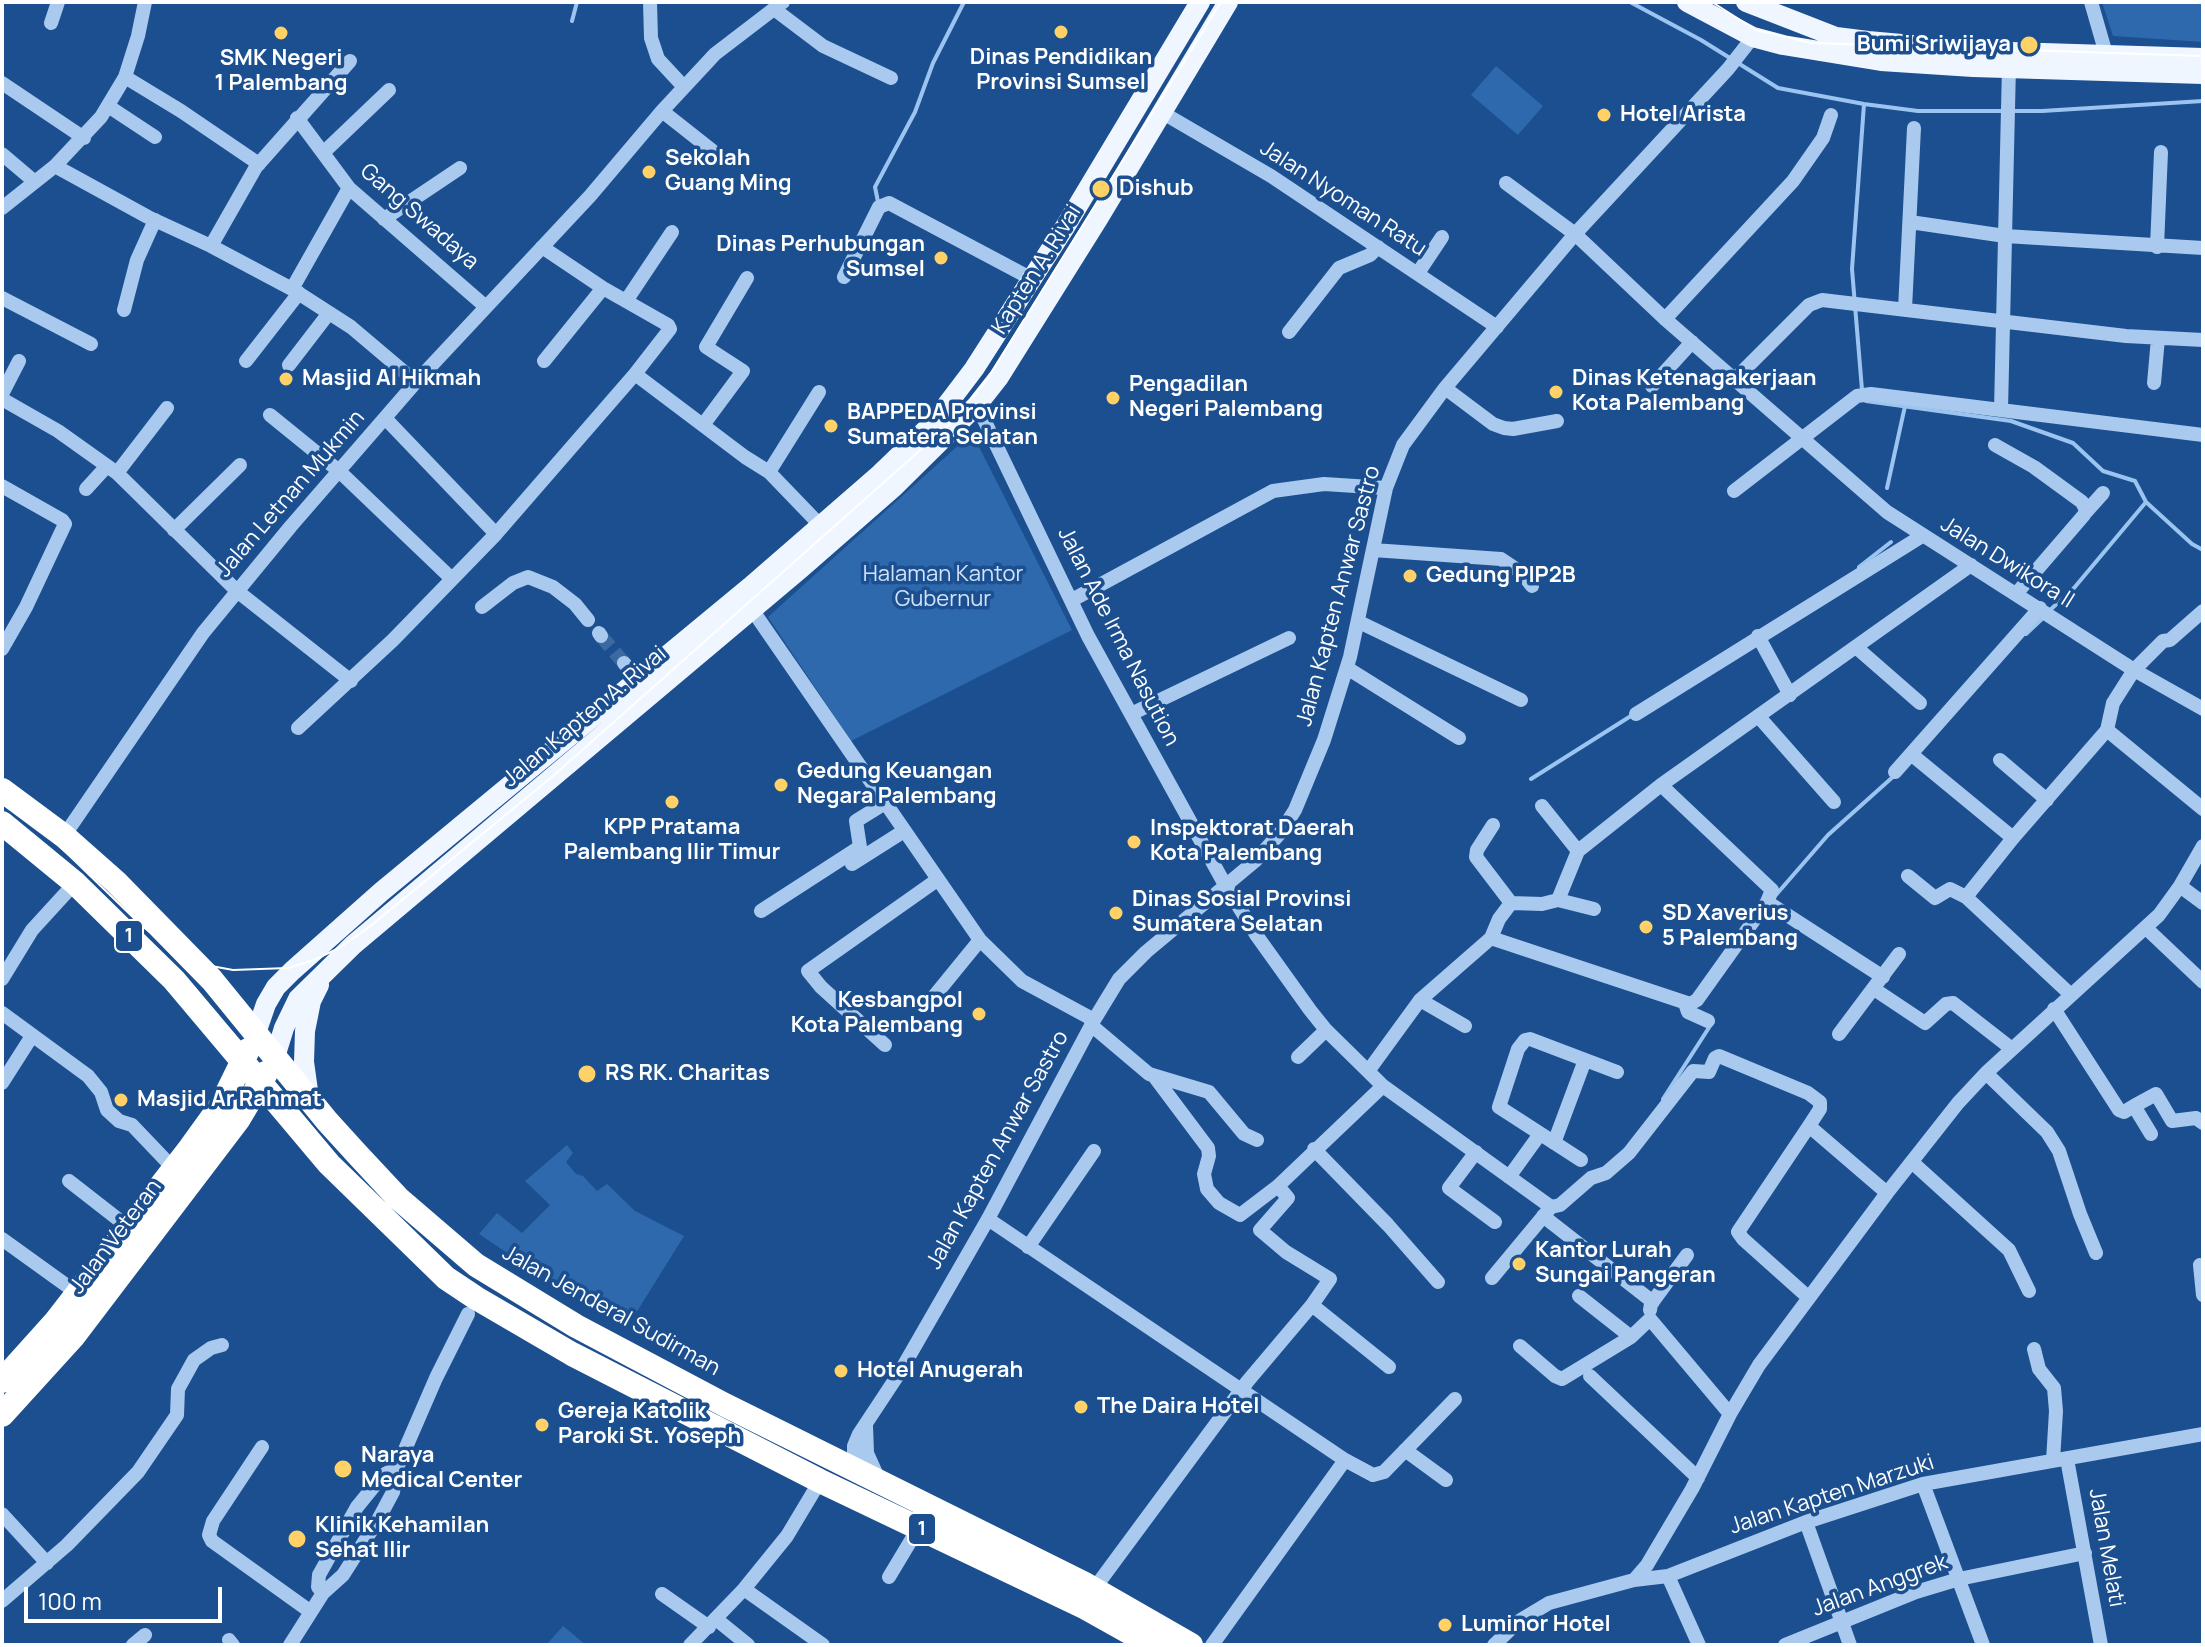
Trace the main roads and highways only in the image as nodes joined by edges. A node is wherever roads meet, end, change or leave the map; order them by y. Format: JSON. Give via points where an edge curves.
{"nodes":[{"id":1,"x":1200,"y":2,"type":"edge"},
{"id":2,"x":1228,"y":2,"type":"edge"},
{"id":3,"x":1687,"y":2,"type":"edge"},
{"id":4,"x":1746,"y":2,"type":"edge"},
{"id":5,"x":2203,"y":58,"type":"edge"},
{"id":6,"x":2203,"y":74,"type":"edge"},
{"id":7,"x":960,"y":388,"type":"junction"},
{"id":8,"x":977,"y":405,"type":"junction"},
{"id":9,"x":941,"y":428,"type":"junction"},
{"id":10,"x":2,"y":790,"type":"edge"},
{"id":11,"x":2,"y":823,"type":"edge"},
{"id":12,"x":325,"y":970,"type":"junction"},
{"id":13,"x":256,"y":1033,"type":"junction"},
{"id":14,"x":275,"y":1057,"type":"junction"},
{"id":15,"x":243,"y":1063,"type":"junction"},
{"id":16,"x":261,"y":1083,"type":"junction"},
{"id":17,"x":309,"y":1099,"type":"junction"},
{"id":18,"x":240,"y":1117,"type":"junction"},
{"id":19,"x":493,"y":1308,"type":"junction"},
{"id":20,"x":2,"y":1381,"type":"edge"},
{"id":21,"x":2,"y":1415,"type":"edge"},
{"id":22,"x":864,"y":1485,"type":"junction"},
{"id":23,"x":1152,"y":1645,"type":"edge"},
{"id":24,"x":1191,"y":1645,"type":"edge"}],
"edges":[{"from":1,"to":7,"type":"main road","name":"Kapten A. Rivai"},
{"from":2,"to":8,"type":"main road","name":"Kapten A. Rivai"},
{"from":3,"to":6,"type":"main road","via":[[1749,41],[1858,57],[1973,67]]},
{"from":4,"to":5,"type":"main road","via":[[1836,37],[1943,49]]},
{"from":7,"to":8,"type":"main road"},
{"from":7,"to":9,"type":"main road","name":"Kapten A. Rivai"},
{"from":8,"to":9,"type":"main road","name":"Kapten A. Rivai"},
{"from":9,"to":12,"type":"main road","name":"Jalan Kapten A. Rivai","via":[[894,487]]},
{"from":9,"to":13,"type":"main road","name":"Jalan Kapten A. Rivai","via":[[381,892],[276,987]]},
{"from":10,"to":13,"type":"highway","name":"Jalan Jenderal Sudirman","number":"1","via":[[116,882]]},
{"from":11,"to":15,"type":"highway","name":"Jalan Jenderal Sudirman","number":"1","via":[[75,883],[174,980]]},
{"from":12,"to":14,"type":"main road","name":"Jalan Kapten A. Rivai","via":[[298,999]]},
{"from":12,"to":17,"type":"main road","via":[[305,1031]]},
{"from":13,"to":14,"type":"highway","name":"Jalan Jenderal Sudirman","number":"1"},
{"from":13,"to":15,"type":"highway","name":"Jalan Veteran"},
{"from":14,"to":16,"type":"highway","name":"Jalan Veteran"},
{"from":14,"to":17,"type":"highway","name":"Jalan Jenderal Sudirman","number":"1"},
{"from":15,"to":16,"type":"highway","name":"Jalan Jenderal Sudirman","number":"1"},
{"from":15,"to":20,"type":"highway","name":"Jalan Veteran","via":[[221,1105],[174,1169]]},
{"from":16,"to":18,"type":"highway","name":"Jalan Veteran"},
{"from":16,"to":19,"type":"highway","name":"Jalan Jenderal Sudirman","number":"1","via":[[329,1164],[419,1254]]},
{"from":17,"to":22,"type":"highway","name":"Jalan Jenderal Sudirman","number":"1","via":[[398,1198],[476,1265]]},
{"from":18,"to":19,"type":"highway","via":[[261,1110],[273,1113],[415,1262],[460,1296],[468,1314]]},
{"from":18,"to":21,"type":"highway","name":"Jalan Veteran","via":[[73,1337]]},
{"from":19,"to":22,"type":"highway","name":"Jalan Jenderal Sudirman","number":"1","via":[[820,1481]]},
{"from":22,"to":23,"type":"highway","name":"Jalan Jenderal Sudirman","number":"1","via":[[919,1527]]},
{"from":22,"to":24,"type":"highway","name":"Jalan Jenderal Sudirman","number":"1","via":[[1094,1589]]}]}
